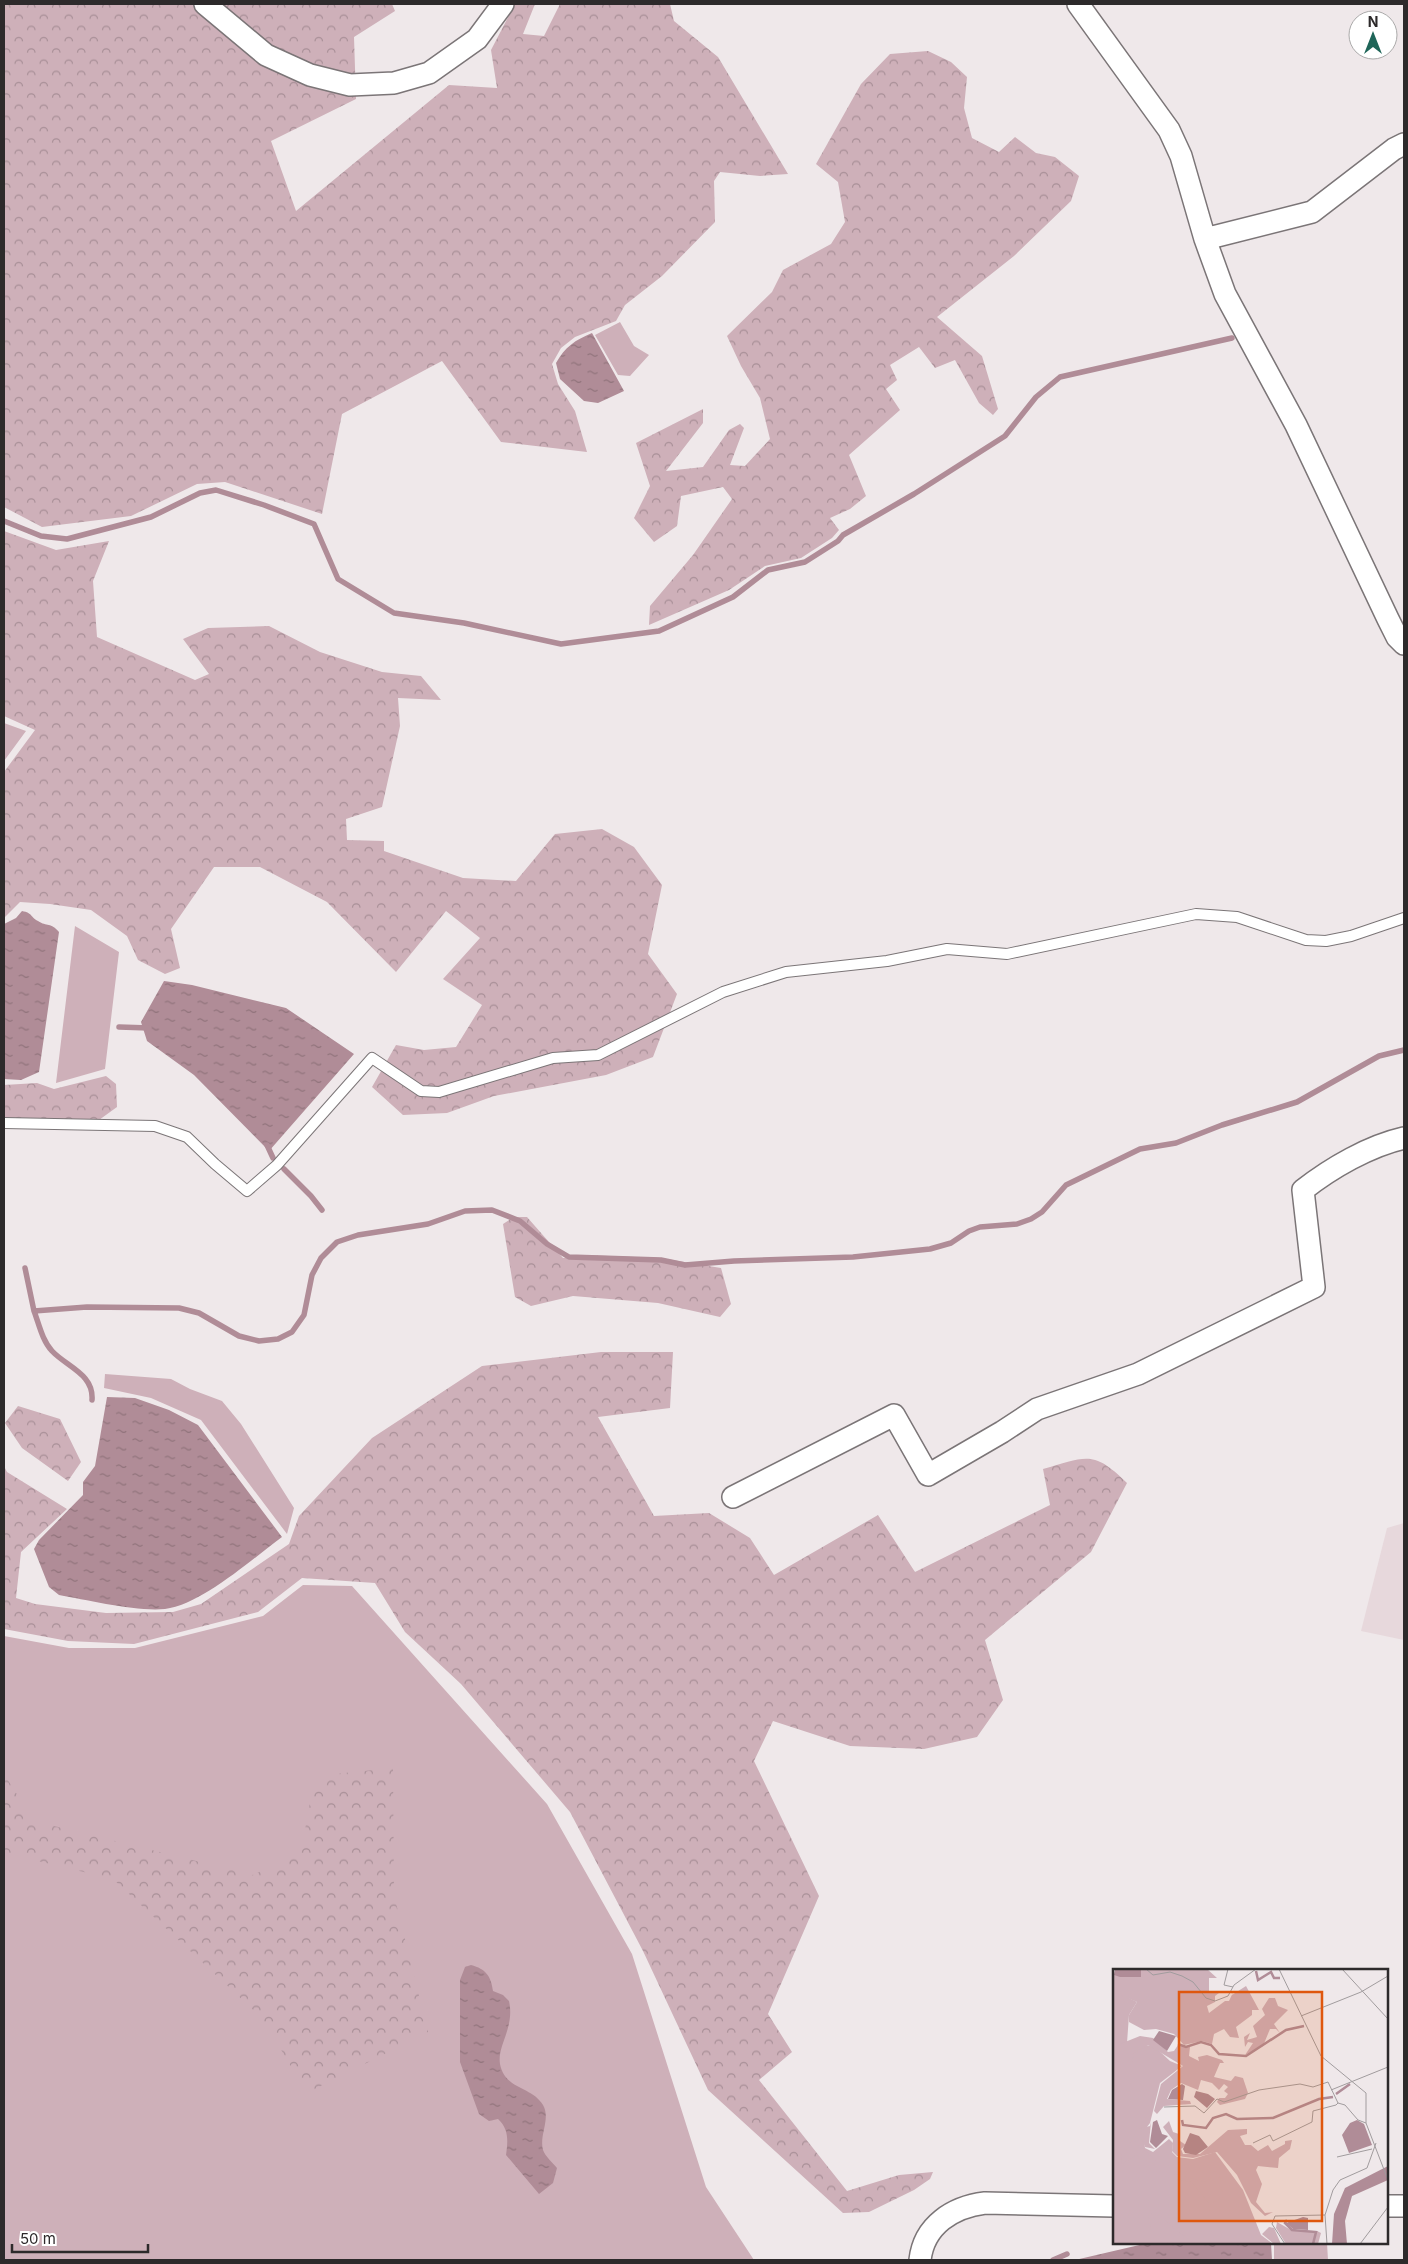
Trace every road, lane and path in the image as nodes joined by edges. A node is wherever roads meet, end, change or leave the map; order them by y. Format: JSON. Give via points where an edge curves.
{"nodes":[{"id":1,"x":205,"y":4,"type":"edge"},
{"id":2,"x":503,"y":4,"type":"edge"},
{"id":3,"x":1078,"y":4,"type":"edge"},
{"id":4,"x":1404,"y":144,"type":"edge"},
{"id":5,"x":1205,"y":239,"type":"junction"},
{"id":6,"x":1404,"y":644,"type":"edge"},
{"id":7,"x":1404,"y":918,"type":"edge"},
{"id":8,"x":4,"y":1123,"type":"edge"},
{"id":9,"x":1404,"y":1138,"type":"edge"},
{"id":10,"x":733,"y":1497,"type":"dead end"},
{"id":11,"x":1113,"y":2206,"type":"edge"},
{"id":12,"x":1388,"y":2206,"type":"edge"},
{"id":13,"x":1404,"y":2206,"type":"edge"},
{"id":14,"x":920,"y":2260,"type":"edge"}],
"edges":[{"from":1,"to":2,"type":"street","via":[[266,55],[310,75],[350,85],[394,83],[429,73],[477,39]]},
{"from":3,"to":5,"type":"street","via":[[1169,130]]},
{"from":4,"to":5,"type":"street","via":[[1312,212]]},
{"from":5,"to":6,"type":"street","via":[[1225,294],[1296,425],[1388,619]]},
{"from":7,"to":8,"type":"lane","via":[[1326,941],[1306,940],[1237,917],[1196,914],[1007,954],[947,949],[887,961],[786,972],[723,992],[598,1055],[553,1058],[439,1092],[421,1091],[372,1058],[277,1165],[247,1192],[188,1137],[155,1126]]},
{"from":9,"to":10,"type":"street","via":[[1361,1156],[1303,1190],[1314,1287],[1138,1374],[1036,1409],[928,1474],[894,1415]]},
{"from":11,"to":14,"type":"street","via":[[985,2203],[967,2206],[946,2215],[929,2234]]},
{"from":12,"to":13,"type":"street"}]}
